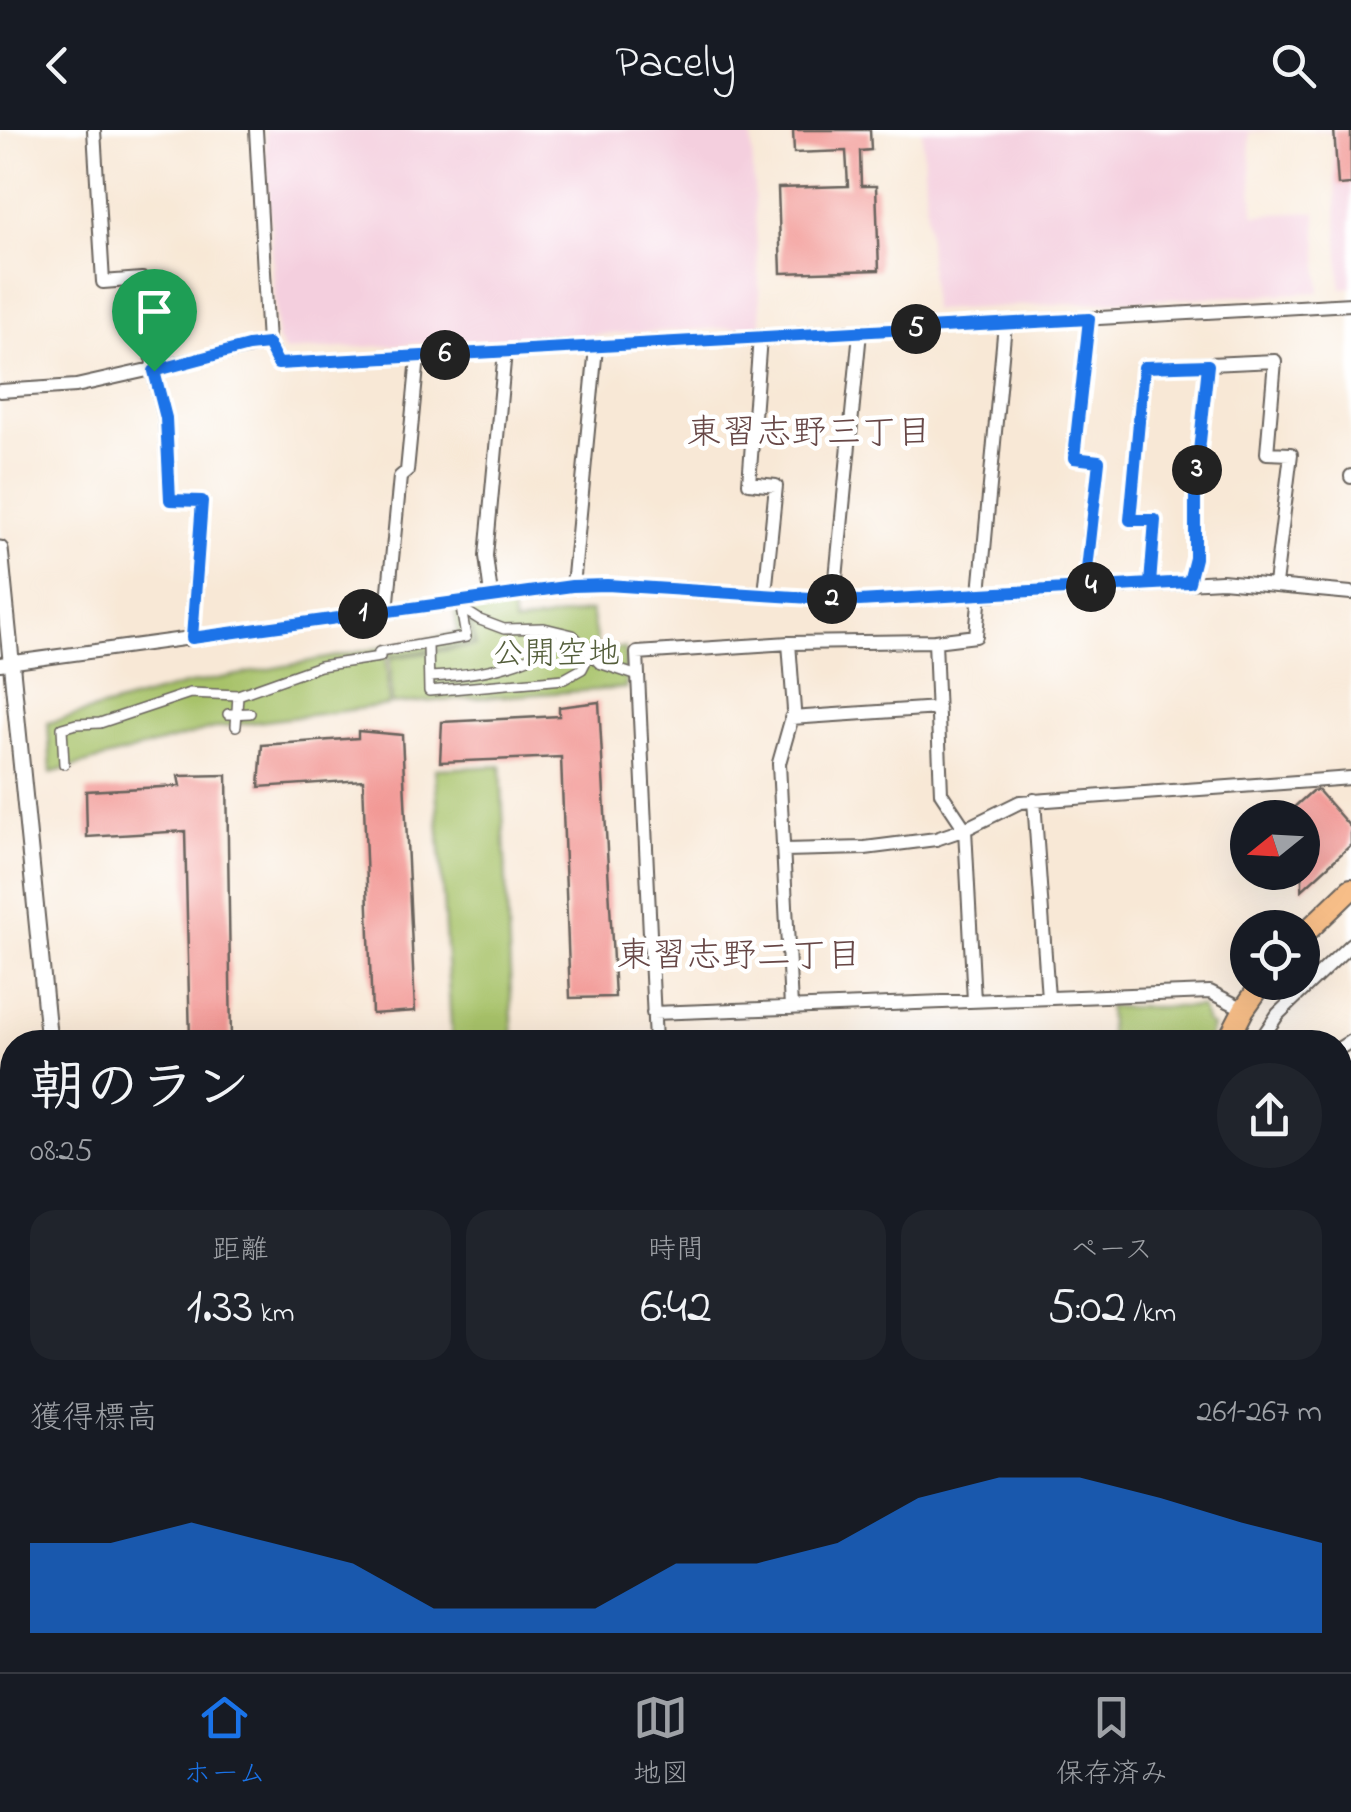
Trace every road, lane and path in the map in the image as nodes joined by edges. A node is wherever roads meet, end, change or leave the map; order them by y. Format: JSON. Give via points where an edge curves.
{"nodes":[{"id":1,"x":94,"y":130,"type":"edge"},
{"id":2,"x":256,"y":130,"type":"edge"},
{"id":3,"x":1351,"y":304,"type":"edge"},
{"id":4,"x":1089,"y":319,"type":"junction"},
{"id":5,"x":1006,"y":324,"type":"junction"},
{"id":6,"x":860,"y":332,"type":"junction"},
{"id":7,"x":760,"y":337,"type":"junction"},
{"id":8,"x":268,"y":344,"type":"junction"},
{"id":9,"x":596,"y":347,"type":"junction"},
{"id":10,"x":506,"y":351,"type":"junction"},
{"id":11,"x":418,"y":356,"type":"junction"},
{"id":12,"x":1208,"y":365,"type":"junction"},
{"id":13,"x":154,"y":371,"type":"junction"},
{"id":14,"x":0,"y":391,"type":"edge"},
{"id":15,"x":0,"y":549,"type":"edge"},
{"id":16,"x":1189,"y":582,"type":"junction"},
{"id":17,"x":1150,"y":584,"type":"junction"},
{"id":18,"x":1276,"y":584,"type":"junction"},
{"id":19,"x":572,"y":586,"type":"junction"},
{"id":20,"x":1085,"y":588,"type":"junction"},
{"id":21,"x":1351,"y":593,"type":"edge"},
{"id":22,"x":765,"y":594,"type":"junction"},
{"id":23,"x":978,"y":594,"type":"junction"},
{"id":24,"x":491,"y":595,"type":"junction"},
{"id":25,"x":834,"y":599,"type":"junction"},
{"id":26,"x":387,"y":611,"type":"junction"},
{"id":27,"x":566,"y":634,"type":"junction"},
{"id":28,"x":192,"y":638,"type":"junction"},
{"id":29,"x":935,"y":641,"type":"junction"},
{"id":30,"x":790,"y":643,"type":"junction"},
{"id":31,"x":428,"y":644,"type":"junction"},
{"id":32,"x":590,"y":653,"type":"junction"},
{"id":33,"x":6,"y":664,"type":"edge"},
{"id":34,"x":638,"y":676,"type":"junction"},
{"id":35,"x":428,"y":677,"type":"junction"},
{"id":36,"x":238,"y":694,"type":"junction"},
{"id":37,"x":938,"y":708,"type":"junction"},
{"id":38,"x":250,"y":712,"type":"dead end"},
{"id":39,"x":232,"y":714,"type":"junction"},
{"id":40,"x":791,"y":718,"type":"junction"},
{"id":41,"x":236,"y":726,"type":"dead end"},
{"id":42,"x":64,"y":764,"type":"dead end"},
{"id":43,"x":1351,"y":778,"type":"edge"},
{"id":44,"x":1034,"y":800,"type":"junction"},
{"id":45,"x":966,"y":829,"type":"junction"},
{"id":46,"x":784,"y":850,"type":"junction"},
{"id":47,"x":1351,"y":889,"type":"edge"},
{"id":48,"x":1320,"y":919,"type":"edge"},
{"id":49,"x":1351,"y":944,"type":"edge"},
{"id":50,"x":1048,"y":998,"type":"junction"},
{"id":51,"x":1250,"y":1000,"type":"edge"},
{"id":52,"x":974,"y":1001,"type":"junction"},
{"id":53,"x":791,"y":1008,"type":"junction"},
{"id":54,"x":1244,"y":1009,"type":"junction"},
{"id":55,"x":654,"y":1013,"type":"junction"},
{"id":56,"x":48,"y":1030,"type":"edge"},
{"id":57,"x":654,"y":1030,"type":"edge"},
{"id":58,"x":1233,"y":1030,"type":"edge"},
{"id":59,"x":1267,"y":1030,"type":"edge"}],
"edges":[{"from":1,"to":13,"type":"street","via":[[103,282],[142,279],[151,294]]},
{"from":2,"to":8,"type":"street"},
{"from":3,"to":4,"type":"street"},
{"from":4,"to":5,"type":"street"},
{"from":4,"to":20,"type":"street","via":[[1074,458],[1099,461]]},
{"from":5,"to":6,"type":"street"},
{"from":5,"to":23,"type":"street"},
{"from":6,"to":7,"type":"street"},
{"from":6,"to":25,"type":"street"},
{"from":7,"to":9,"type":"street"},
{"from":7,"to":22,"type":"street","via":[[749,483],[776,486]]},
{"from":8,"to":11,"type":"street","via":[[278,364]]},
{"from":8,"to":13,"type":"street"},
{"from":9,"to":10,"type":"street"},
{"from":9,"to":19,"type":"street"},
{"from":10,"to":11,"type":"street"},
{"from":10,"to":24,"type":"street","via":[[486,556]]},
{"from":11,"to":26,"type":"street"},
{"from":12,"to":16,"type":"street"},
{"from":12,"to":17,"type":"street","via":[[1144,367],[1130,520],[1155,520]]},
{"from":12,"to":18,"type":"street","via":[[1275,361],[1267,453],[1292,454]]},
{"from":13,"to":14,"type":"street"},
{"from":13,"to":28,"type":"street","via":[[166,418],[170,500],[202,501]]},
{"from":15,"to":33,"type":"street"},
{"from":16,"to":17,"type":"street"},
{"from":16,"to":18,"type":"street"},
{"from":17,"to":20,"type":"street"},
{"from":18,"to":21,"type":"street"},
{"from":19,"to":22,"type":"street"},
{"from":19,"to":24,"type":"street"},
{"from":20,"to":23,"type":"street"},
{"from":22,"to":25,"type":"street"},
{"from":23,"to":25,"type":"street"},
{"from":23,"to":29,"type":"street","via":[[976,636]]},
{"from":24,"to":26,"type":"street"},
{"from":26,"to":28,"type":"street"},
{"from":27,"to":31,"type":"street","via":[[504,629],[461,608],[466,637]]},
{"from":27,"to":32,"type":"street"},
{"from":27,"to":35,"type":"street","via":[[486,672]]},
{"from":28,"to":33,"type":"street"},
{"from":29,"to":30,"type":"street"},
{"from":29,"to":37,"type":"street"},
{"from":30,"to":34,"type":"street","via":[[636,653]]},
{"from":30,"to":40,"type":"street"},
{"from":31,"to":35,"type":"street"},
{"from":31,"to":36,"type":"street","via":[[320,666]]},
{"from":32,"to":34,"type":"street","via":[[599,663]]},
{"from":32,"to":35,"type":"street","via":[[582,669],[564,680],[429,691]]},
{"from":33,"to":56,"type":"street"},
{"from":34,"to":55,"type":"street"},
{"from":36,"to":39,"type":"street"},
{"from":36,"to":42,"type":"street","via":[[190,693],[100,724],[62,728]]},
{"from":37,"to":40,"type":"street"},
{"from":37,"to":45,"type":"street","via":[[940,793]]},
{"from":38,"to":39,"type":"street"},
{"from":39,"to":41,"type":"street"},
{"from":40,"to":46,"type":"street","via":[[779,763]]},
{"from":43,"to":44,"type":"street"},
{"from":44,"to":45,"type":"street"},
{"from":44,"to":50,"type":"street"},
{"from":45,"to":46,"type":"street","via":[[865,848]]},
{"from":45,"to":52,"type":"street"},
{"from":46,"to":53,"type":"street"},
{"from":47,"to":48,"type":"main road"},
{"from":49,"to":59,"type":"street"},
{"from":50,"to":52,"type":"street"},
{"from":50,"to":54,"type":"street","via":[[1210,992]]},
{"from":51,"to":54,"type":"main road"},
{"from":52,"to":53,"type":"street"},
{"from":53,"to":55,"type":"street"},
{"from":54,"to":58,"type":"main road"},
{"from":55,"to":57,"type":"street"}]}
